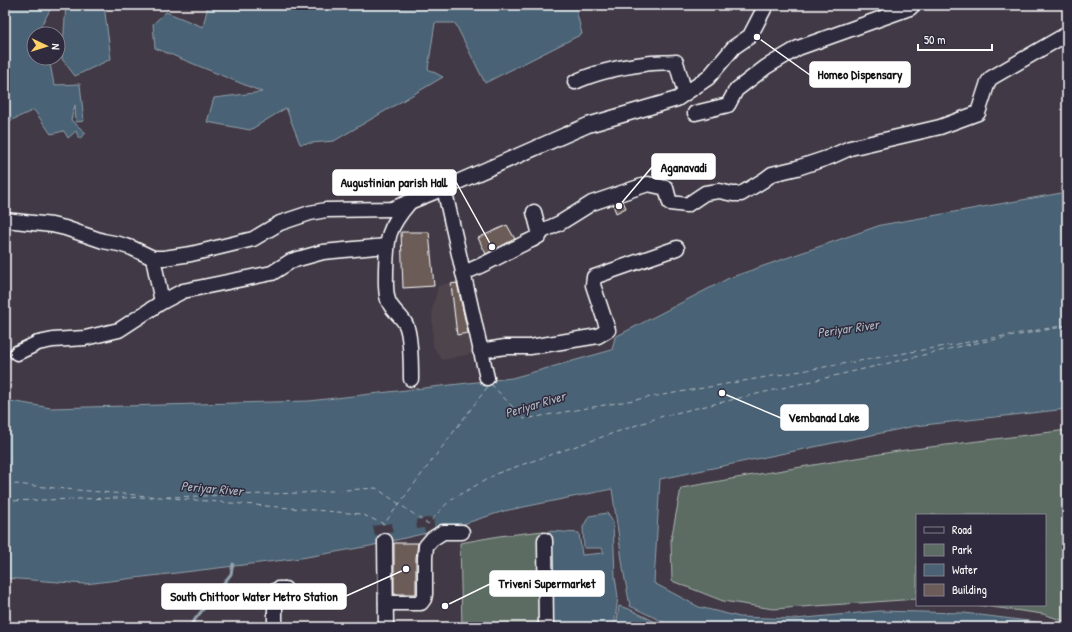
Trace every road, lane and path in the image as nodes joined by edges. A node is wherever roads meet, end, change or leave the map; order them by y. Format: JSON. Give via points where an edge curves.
{"nodes":[{"id":1,"x":766,"y":5,"type":"edge"},
{"id":2,"x":913,"y":5,"type":"edge"},
{"id":3,"x":1067,"y":34,"type":"edge"},
{"id":4,"x":575,"y":82,"type":"dead end"},
{"id":5,"x":685,"y":93,"type":"junction"},
{"id":6,"x":695,"y":113,"type":"dead end"},
{"id":7,"x":444,"y":188,"type":"junction"},
{"id":8,"x":409,"y":203,"type":"junction"},
{"id":9,"x":534,"y":212,"type":"dead end"},
{"id":10,"x":5,"y":220,"type":"edge"},
{"id":11,"x":540,"y":232,"type":"junction"},
{"id":12,"x":386,"y":246,"type":"junction"},
{"id":13,"x":677,"y":248,"type":"dead end"},
{"id":14,"x":153,"y":258,"type":"junction"},
{"id":15,"x":463,"y":273,"type":"junction"},
{"id":16,"x":162,"y":302,"type":"junction"},
{"id":17,"x":480,"y":351,"type":"junction"},
{"id":18,"x":17,"y":353,"type":"dead end"},
{"id":19,"x":486,"y":378,"type":"dead end"},
{"id":20,"x":411,"y":379,"type":"dead end"},
{"id":21,"x":462,"y":532,"type":"dead end"},
{"id":22,"x":385,"y":540,"type":"dead end"},
{"id":23,"x":545,"y":540,"type":"dead end"},
{"id":24,"x":285,"y":589,"type":"dead end"},
{"id":25,"x":386,"y":603,"type":"junction"},
{"id":26,"x":275,"y":627,"type":"edge"},
{"id":27,"x":386,"y":627,"type":"edge"},
{"id":28,"x":546,"y":627,"type":"edge"}],
"edges":[{"from":1,"to":5,"type":"street","via":[[750,36],[734,47],[708,78]]},
{"from":2,"to":6,"type":"street","via":[[798,48],[766,66],[736,90],[728,105]]},
{"from":3,"to":11,"type":"street","via":[[991,78],[978,113],[971,116],[940,127],[850,148],[830,157],[772,174],[741,194],[719,191],[704,194],[687,205],[670,203],[666,188],[648,184],[592,203]]},
{"from":4,"to":5,"type":"street","via":[[587,76],[645,63],[676,62]]},
{"from":5,"to":7,"type":"street","via":[[677,99],[588,126]]},
{"from":7,"to":8,"type":"street"},
{"from":7,"to":15,"type":"street"},
{"from":8,"to":12,"type":"street","via":[[391,228]]},
{"from":8,"to":14,"type":"street","via":[[392,209],[326,210],[310,213],[280,223],[247,241],[191,254]]},
{"from":9,"to":11,"type":"street"},
{"from":10,"to":14,"type":"street","via":[[65,228],[132,248]]},
{"from":11,"to":15,"type":"street","via":[[537,238]]},
{"from":12,"to":16,"type":"street","via":[[323,252],[291,261],[272,273],[183,291]]},
{"from":12,"to":20,"type":"street","via":[[388,301],[406,324]]},
{"from":13,"to":17,"type":"street","via":[[594,277],[593,285],[608,330],[598,336],[530,347]]},
{"from":14,"to":16,"type":"street"},
{"from":15,"to":17,"type":"street"},
{"from":16,"to":18,"type":"street","via":[[119,330],[84,338],[38,343]]},
{"from":17,"to":19,"type":"street"},
{"from":21,"to":25,"type":"street","via":[[443,532],[426,546],[425,594],[421,603]]},
{"from":22,"to":25,"type":"street"},
{"from":23,"to":28,"type":"street"},
{"from":24,"to":26,"type":"street","via":[[275,591]]},
{"from":25,"to":27,"type":"street"}]}
